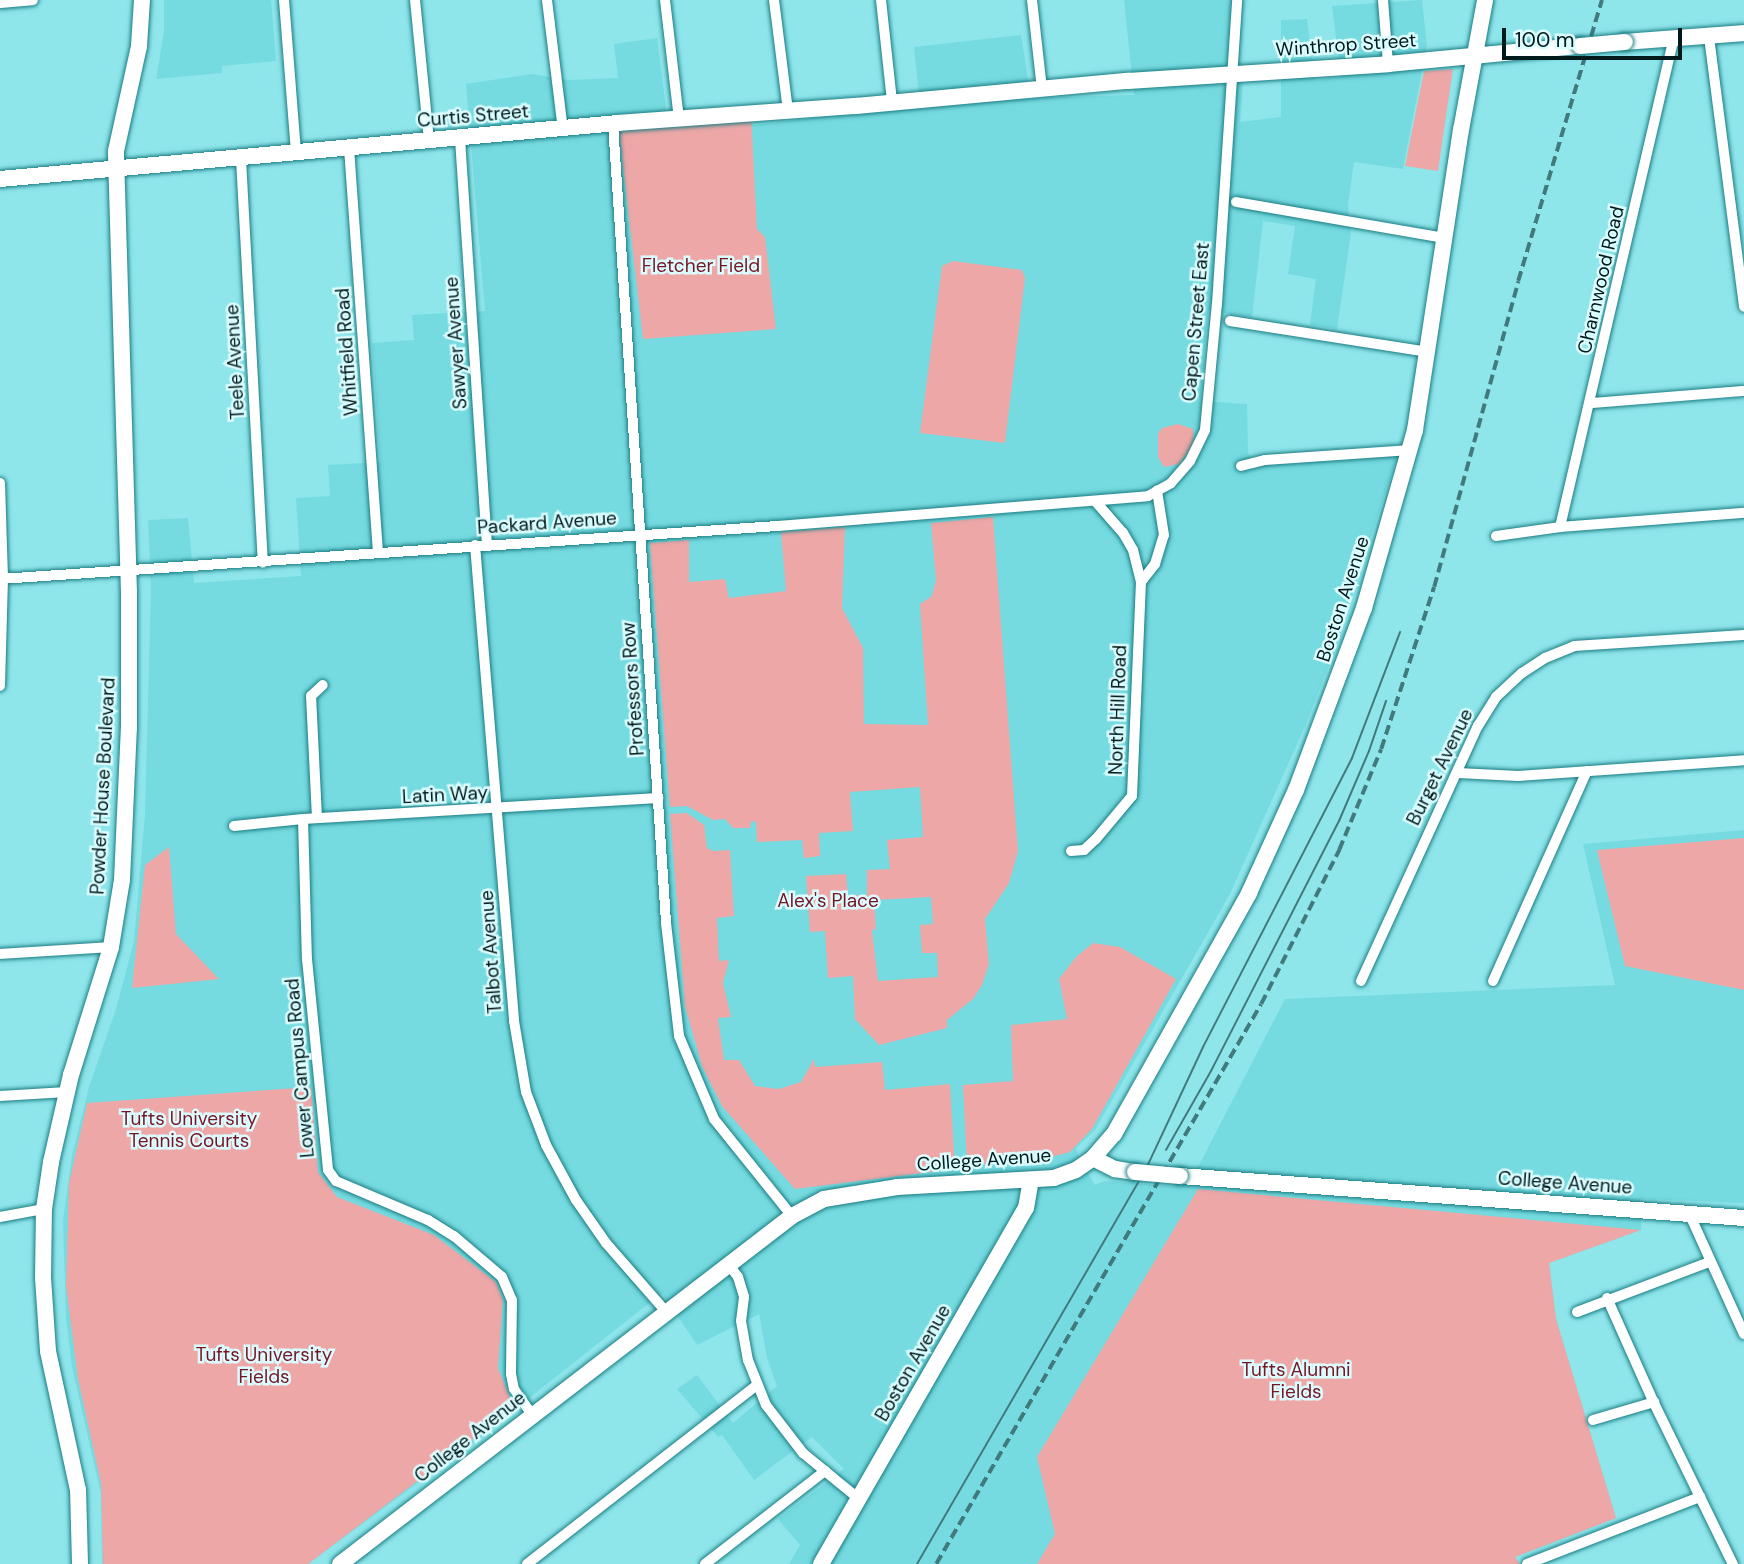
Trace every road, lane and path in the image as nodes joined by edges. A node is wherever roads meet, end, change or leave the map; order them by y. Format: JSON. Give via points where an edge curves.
{"nodes":[{"id":1,"x":33,"y":0,"type":"edge"},
{"id":2,"x":142,"y":0,"type":"edge"},
{"id":3,"x":284,"y":0,"type":"edge"},
{"id":4,"x":415,"y":0,"type":"edge"},
{"id":5,"x":547,"y":0,"type":"edge"},
{"id":6,"x":665,"y":0,"type":"edge"},
{"id":7,"x":774,"y":0,"type":"edge"},
{"id":8,"x":881,"y":0,"type":"edge"},
{"id":9,"x":1032,"y":0,"type":"edge"},
{"id":10,"x":1237,"y":0,"type":"edge"},
{"id":11,"x":1383,"y":0,"type":"edge"},
{"id":12,"x":1485,"y":0,"type":"edge"},
{"id":13,"x":0,"y":3,"type":"edge"},
{"id":14,"x":1744,"y":33,"type":"edge"},
{"id":15,"x":1709,"y":37,"type":"junction"},
{"id":16,"x":1673,"y":40,"type":"junction"},
{"id":17,"x":1475,"y":55,"type":"junction"},
{"id":18,"x":1388,"y":64,"type":"junction"},
{"id":19,"x":1231,"y":74,"type":"junction"},
{"id":20,"x":1042,"y":89,"type":"junction"},
{"id":21,"x":950,"y":97,"type":"joint"},
{"id":22,"x":892,"y":102,"type":"junction"},
{"id":23,"x":788,"y":111,"type":"junction"},
{"id":24,"x":679,"y":119,"type":"junction"},
{"id":25,"x":613,"y":124,"type":"junction"},
{"id":26,"x":563,"y":130,"type":"junction"},
{"id":27,"x":460,"y":139,"type":"junction"},
{"id":28,"x":429,"y":141,"type":"junction"},
{"id":29,"x":349,"y":148,"type":"junction"},
{"id":30,"x":296,"y":153,"type":"junction"},
{"id":31,"x":241,"y":159,"type":"junction"},
{"id":32,"x":116,"y":170,"type":"junction"},
{"id":33,"x":0,"y":179,"type":"edge"},
{"id":34,"x":1236,"y":202,"type":"dead end"},
{"id":35,"x":1444,"y":238,"type":"junction"},
{"id":36,"x":1744,"y":307,"type":"edge"},
{"id":37,"x":1230,"y":321,"type":"dead end"},
{"id":38,"x":1427,"y":352,"type":"junction"},
{"id":39,"x":1744,"y":391,"type":"edge"},
{"id":40,"x":1591,"y":403,"type":"junction"},
{"id":41,"x":1410,"y":450,"type":"junction"},
{"id":42,"x":1241,"y":466,"type":"dead end"},
{"id":43,"x":0,"y":483,"type":"edge"},
{"id":44,"x":1157,"y":491,"type":"junction"},
{"id":45,"x":1096,"y":502,"type":"junction"},
{"id":46,"x":1744,"y":513,"type":"edge"},
{"id":47,"x":1560,"y":527,"type":"junction"},
{"id":48,"x":640,"y":535,"type":"junction"},
{"id":49,"x":1496,"y":536,"type":"dead end"},
{"id":50,"x":481,"y":545,"type":"junction"},
{"id":51,"x":378,"y":553,"type":"junction"},
{"id":52,"x":263,"y":562,"type":"junction"},
{"id":53,"x":128,"y":570,"type":"junction"},
{"id":54,"x":2,"y":578,"type":"edge"},
{"id":55,"x":1141,"y":582,"type":"junction"},
{"id":56,"x":1744,"y":635,"type":"edge"},
{"id":57,"x":323,"y":685,"type":"dead end"},
{"id":58,"x":0,"y":686,"type":"edge"},
{"id":59,"x":1744,"y":760,"type":"edge"},
{"id":60,"x":1587,"y":771,"type":"junction"},
{"id":61,"x":1458,"y":773,"type":"junction"},
{"id":62,"x":658,"y":798,"type":"junction"},
{"id":63,"x":497,"y":810,"type":"junction"},
{"id":64,"x":317,"y":818,"type":"junction"},
{"id":65,"x":303,"y":819,"type":"junction"},
{"id":66,"x":234,"y":826,"type":"dead end"},
{"id":67,"x":1071,"y":851,"type":"dead end"},
{"id":68,"x":111,"y":947,"type":"junction"},
{"id":69,"x":0,"y":954,"type":"edge"},
{"id":70,"x":1361,"y":981,"type":"dead end"},
{"id":71,"x":1493,"y":981,"type":"dead end"},
{"id":72,"x":67,"y":1092,"type":"junction"},
{"id":73,"x":0,"y":1096,"type":"edge"},
{"id":74,"x":1093,"y":1158,"type":"junction"},
{"id":75,"x":1031,"y":1180,"type":"junction"},
{"id":76,"x":44,"y":1209,"type":"junction"},
{"id":77,"x":1689,"y":1213,"type":"junction"},
{"id":78,"x":792,"y":1216,"type":"junction"},
{"id":79,"x":0,"y":1217,"type":"edge"},
{"id":80,"x":1744,"y":1217,"type":"edge"},
{"id":81,"x":1709,"y":1262,"type":"junction"},
{"id":82,"x":729,"y":1265,"type":"junction"},
{"id":83,"x":1607,"y":1298,"type":"junction"},
{"id":84,"x":1577,"y":1312,"type":"dead end"},
{"id":85,"x":667,"y":1313,"type":"junction"},
{"id":86,"x":1744,"y":1334,"type":"edge"},
{"id":87,"x":756,"y":1386,"type":"junction"},
{"id":88,"x":1654,"y":1402,"type":"junction"},
{"id":89,"x":532,"y":1415,"type":"junction"},
{"id":90,"x":1593,"y":1420,"type":"dead end"},
{"id":91,"x":825,"y":1471,"type":"junction"},
{"id":92,"x":1700,"y":1497,"type":"junction"},
{"id":93,"x":859,"y":1499,"type":"junction"},
{"id":94,"x":1526,"y":1563,"type":"edge"},
{"id":95,"x":80,"y":1564,"type":"edge"},
{"id":96,"x":340,"y":1564,"type":"edge"},
{"id":97,"x":527,"y":1564,"type":"edge"},
{"id":98,"x":705,"y":1564,"type":"edge"},
{"id":99,"x":821,"y":1564,"type":"edge"},
{"id":100,"x":1733,"y":1564,"type":"edge"}],
"edges":[{"from":1,"to":13,"type":"street"},
{"from":2,"to":32,"type":"main road","name":"Powder House Boulevard","via":[[139,46],[118,133]]},
{"from":3,"to":30,"type":"street"},
{"from":4,"to":28,"type":"street"},
{"from":5,"to":26,"type":"street"},
{"from":6,"to":24,"type":"street"},
{"from":7,"to":23,"type":"street"},
{"from":8,"to":22,"type":"street"},
{"from":9,"to":20,"type":"street"},
{"from":10,"to":19,"type":"street","name":"Capen Street East"},
{"from":11,"to":18,"type":"street"},
{"from":12,"to":17,"type":"main road","name":"Boston Avenue"},
{"from":14,"to":15,"type":"main road","name":"Winthrop Street"},
{"from":15,"to":16,"type":"main road","name":"Winthrop Street"},
{"from":15,"to":36,"type":"street"},
{"from":16,"to":17,"type":"main road","name":"Winthrop Street","bridge":true},
{"from":16,"to":40,"type":"street","name":"Charnwood Road"},
{"from":17,"to":18,"type":"main road","name":"Winthrop Street"},
{"from":17,"to":35,"type":"main road","name":"Boston Avenue"},
{"from":18,"to":19,"type":"main road","name":"Winthrop Street"},
{"from":19,"to":20,"type":"main road","name":"Winthrop Street"},
{"from":19,"to":44,"type":"street","name":"Capen Street East","via":[[1205,430],[1190,461]]},
{"from":20,"to":21,"type":"main road","name":"Winthrop Street"},
{"from":21,"to":22,"type":"main road","name":"Curtis Street"},
{"from":22,"to":23,"type":"main road","name":"Curtis Street"},
{"from":23,"to":24,"type":"main road","name":"Curtis Street"},
{"from":24,"to":25,"type":"main road","name":"Curtis Street"},
{"from":25,"to":26,"type":"main road","name":"Curtis Street"},
{"from":25,"to":48,"type":"street","name":"Professors Row"},
{"from":26,"to":27,"type":"main road","name":"Curtis Street"},
{"from":27,"to":28,"type":"main road","name":"Curtis Street"},
{"from":27,"to":50,"type":"street","name":"Sawyer Avenue"},
{"from":28,"to":29,"type":"main road","name":"Curtis Street"},
{"from":29,"to":30,"type":"main road","name":"Curtis Street"},
{"from":29,"to":51,"type":"street","name":"Whitfield Road"},
{"from":30,"to":31,"type":"main road","name":"Curtis Street"},
{"from":31,"to":32,"type":"main road","name":"Curtis Street"},
{"from":31,"to":52,"type":"street","name":"Teele Avenue"},
{"from":32,"to":33,"type":"main road","name":"Curtis Street"},
{"from":32,"to":53,"type":"main road","name":"Powder House Boulevard"},
{"from":34,"to":35,"type":"street"},
{"from":35,"to":38,"type":"main road","name":"Boston Avenue"},
{"from":37,"to":38,"type":"street"},
{"from":38,"to":41,"type":"main road","name":"Boston Avenue"},
{"from":39,"to":40,"type":"street"},
{"from":40,"to":47,"type":"street","name":"Charnwood Road"},
{"from":41,"to":42,"type":"street","via":[[1265,460]]},
{"from":41,"to":74,"type":"main road","name":"Boston Avenue","via":[[1360,620],[1281,826],[1188,1004],[1114,1134]]},
{"from":43,"to":54,"type":"street"},
{"from":44,"to":45,"type":"street","name":"Capen Street East"},
{"from":44,"to":55,"type":"street","name":"North Hill Road","via":[[1164,535],[1155,564]]},
{"from":45,"to":48,"type":"street","name":"Packard Avenue"},
{"from":45,"to":55,"type":"street","name":"North Hill Road","via":[[1124,533]]},
{"from":46,"to":47,"type":"street"},
{"from":47,"to":49,"type":"street"},
{"from":48,"to":50,"type":"street","name":"Packard Avenue"},
{"from":48,"to":62,"type":"street","name":"Professors Row"},
{"from":50,"to":51,"type":"street","name":"Packard Avenue"},
{"from":50,"to":63,"type":"street","name":"Talbot Avenue"},
{"from":51,"to":52,"type":"street","name":"Packard Avenue"},
{"from":52,"to":53,"type":"street","name":"Packard Avenue"},
{"from":53,"to":54,"type":"street","name":"Packard Avenue"},
{"from":53,"to":68,"type":"main road","name":"Powder House Boulevard","via":[[129,740],[122,880]]},
{"from":54,"to":58,"type":"street"},
{"from":55,"to":67,"type":"street","name":"North Hill Road","via":[[1132,796],[1084,850]]},
{"from":56,"to":61,"type":"street","name":"Burget Avenue","via":[[1574,646],[1558,651],[1522,673],[1496,697]]},
{"from":57,"to":64,"type":"street","via":[[311,696]]},
{"from":59,"to":60,"type":"street"},
{"from":60,"to":61,"type":"street","via":[[1518,776]]},
{"from":60,"to":71,"type":"street"},
{"from":61,"to":70,"type":"street","name":"Burget Avenue"},
{"from":62,"to":63,"type":"street","name":"Latin Way"},
{"from":62,"to":78,"type":"street","name":"Professors Row","via":[[679,1036],[713,1119]]},
{"from":63,"to":64,"type":"street","name":"Latin Way"},
{"from":63,"to":85,"type":"street","name":"Talbot Avenue","via":[[514,1021],[526,1092],[546,1145],[576,1200],[606,1243]]},
{"from":64,"to":65,"type":"street","name":"Latin Way"},
{"from":65,"to":66,"type":"street","name":"Latin Way"},
{"from":65,"to":89,"type":"street","name":"Lower Campus Road","via":[[307,959],[328,1170],[336,1181],[435,1224],[502,1277],[512,1300],[514,1389]]},
{"from":68,"to":69,"type":"street"},
{"from":68,"to":72,"type":"main road","name":"Powder House Boulevard"},
{"from":72,"to":73,"type":"street"},
{"from":72,"to":76,"type":"main road","name":"Powder House Boulevard"},
{"from":74,"to":75,"type":"main road","name":"College Avenue","via":[[1066,1175]]},
{"from":74,"to":77,"type":"main road","name":"College Avenue","bridge":true,"via":[[1135,1172]]},
{"from":75,"to":78,"type":"main road","name":"College Avenue","via":[[897,1187],[824,1199]]},
{"from":75,"to":93,"type":"main road","name":"Boston Avenue","via":[[1026,1208]]},
{"from":76,"to":79,"type":"street"},
{"from":76,"to":95,"type":"main road","name":"Powder House Boulevard","via":[[48,1351],[78,1490]]},
{"from":77,"to":80,"type":"main road","name":"College Avenue"},
{"from":77,"to":81,"type":"street"},
{"from":78,"to":82,"type":"main road","name":"College Avenue"},
{"from":81,"to":83,"type":"street"},
{"from":81,"to":86,"type":"street"},
{"from":82,"to":85,"type":"main road","name":"College Avenue"},
{"from":82,"to":87,"type":"street","via":[[744,1297],[741,1321]]},
{"from":83,"to":84,"type":"street"},
{"from":83,"to":88,"type":"street"},
{"from":85,"to":89,"type":"main road","name":"College Avenue"},
{"from":87,"to":91,"type":"street","via":[[803,1453]]},
{"from":87,"to":97,"type":"street"},
{"from":88,"to":90,"type":"street"},
{"from":88,"to":92,"type":"street"},
{"from":89,"to":96,"type":"main road","name":"College Avenue"},
{"from":91,"to":93,"type":"street"},
{"from":91,"to":98,"type":"street"},
{"from":92,"to":94,"type":"street"},
{"from":92,"to":100,"type":"street"},
{"from":93,"to":99,"type":"main road","name":"Boston Avenue"}]}
